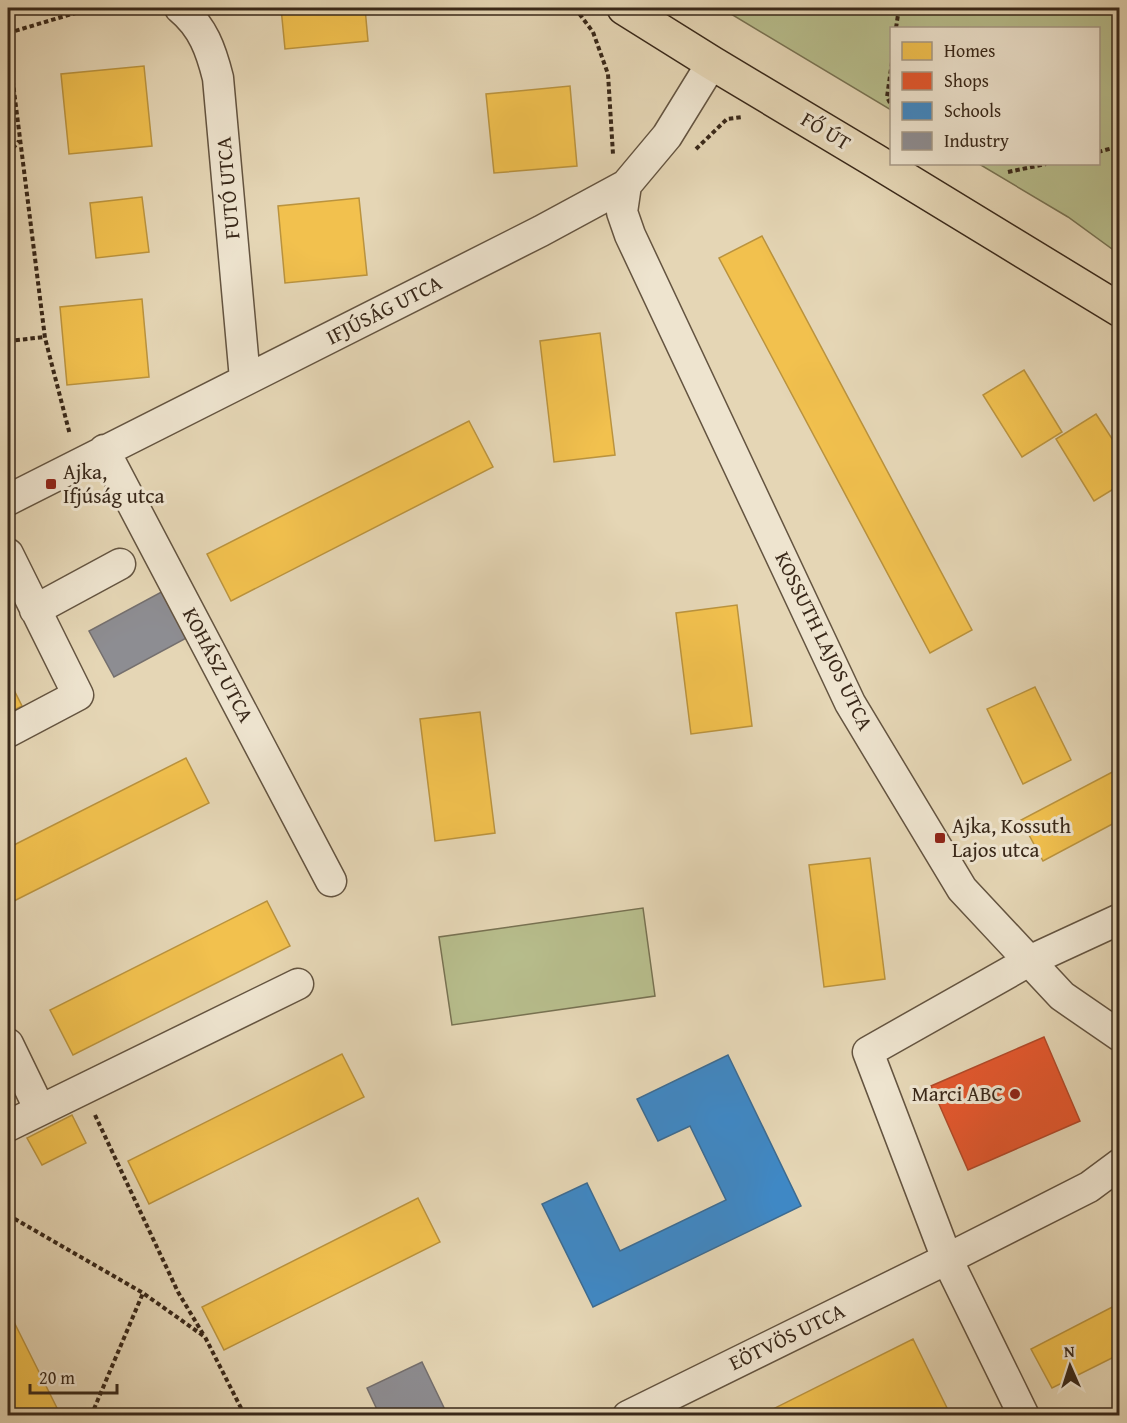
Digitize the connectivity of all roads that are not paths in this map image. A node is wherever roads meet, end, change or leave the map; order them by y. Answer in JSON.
{"nodes":[{"id":1,"x":180,"y":8,"type":"edge"},
{"id":2,"x":624,"y":8,"type":"edge"},
{"id":3,"x":712,"y":63,"type":"junction"},
{"id":4,"x":620,"y":175,"type":"junction"},
{"id":5,"x":1119,"y":310,"type":"edge"},
{"id":6,"x":245,"y":380,"type":"junction"},
{"id":7,"x":104,"y":450,"type":"junction"},
{"id":8,"x":8,"y":500,"type":"edge"},
{"id":9,"x":8,"y":554,"type":"edge"},
{"id":10,"x":120,"y":564,"type":"dead end"},
{"id":11,"x":35,"y":610,"type":"junction"},
{"id":12,"x":8,"y":732,"type":"edge"},
{"id":13,"x":331,"y":880,"type":"dead end"},
{"id":14,"x":1119,"y":919,"type":"edge"},
{"id":15,"x":1029,"y":961,"type":"junction"},
{"id":16,"x":298,"y":984,"type":"dead end"},
{"id":17,"x":1119,"y":1036,"type":"edge"},
{"id":18,"x":8,"y":1044,"type":"edge"},
{"id":19,"x":40,"y":1110,"type":"junction"},
{"id":20,"x":8,"y":1126,"type":"edge"},
{"id":21,"x":1119,"y":1164,"type":"edge"},
{"id":22,"x":947,"y":1259,"type":"junction"},
{"id":23,"x":628,"y":1416,"type":"edge"},
{"id":24,"x":1024,"y":1416,"type":"edge"}],
"edges":[{"from":1,"to":6,"type":"street","name":"FUTÓ UTCA"},
{"from":2,"to":3,"type":"main road","name":"FŐ ÚT"},
{"from":3,"to":4,"type":"street","name":"IFJÚSÁG UTCA"},
{"from":3,"to":5,"type":"main road","name":"FŐ ÚT"},
{"from":4,"to":6,"type":"street","name":"IFJÚSÁG UTCA"},
{"from":4,"to":15,"type":"street","name":"KOSSUTH LAJOS UTCA"},
{"from":6,"to":7,"type":"street","name":"IFJÚSÁG UTCA"},
{"from":7,"to":8,"type":"street","name":"IFJÚSÁG UTCA"},
{"from":7,"to":13,"type":"street","name":"KOHÁSZ UTCA"},
{"from":9,"to":11,"type":"street"},
{"from":10,"to":11,"type":"street"},
{"from":11,"to":12,"type":"street"},
{"from":14,"to":15,"type":"street"},
{"from":15,"to":17,"type":"street","name":"KOSSUTH LAJOS UTCA"},
{"from":15,"to":22,"type":"street"},
{"from":16,"to":19,"type":"street"},
{"from":18,"to":19,"type":"street"},
{"from":19,"to":20,"type":"street"},
{"from":21,"to":22,"type":"street","name":"EÖTVÖS UTCA"},
{"from":22,"to":23,"type":"street","name":"EÖTVÖS UTCA"},
{"from":22,"to":24,"type":"street"}]}
